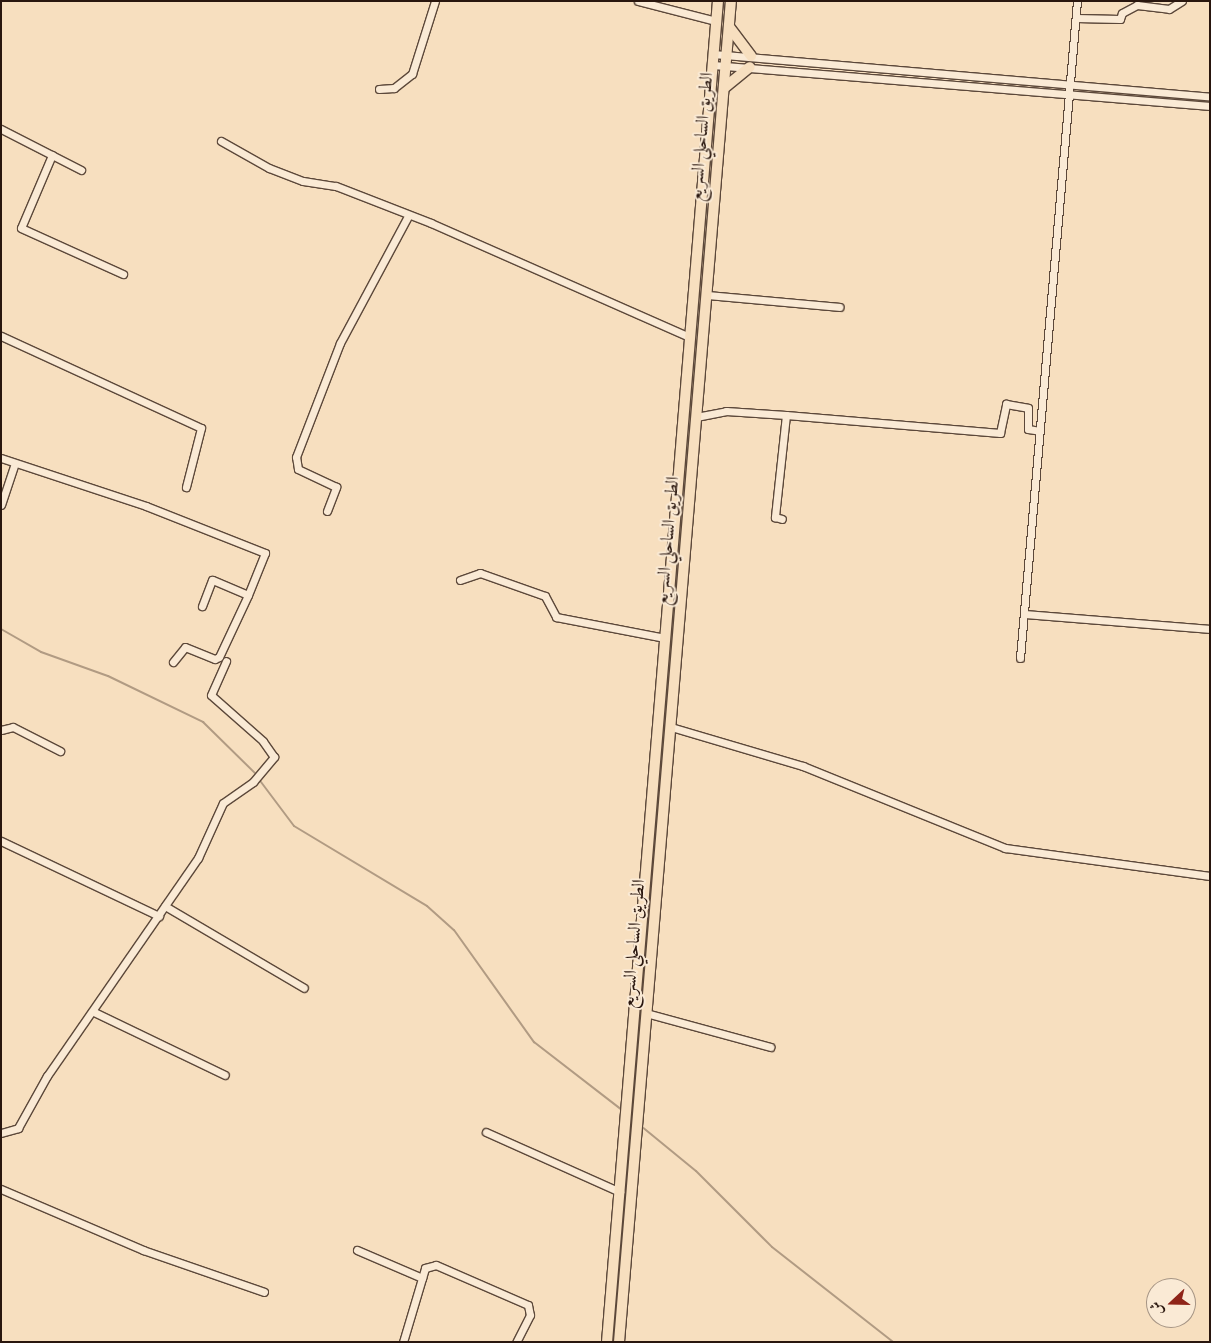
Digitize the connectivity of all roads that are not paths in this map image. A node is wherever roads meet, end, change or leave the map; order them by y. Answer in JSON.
{"nodes":[{"id":1,"x":435,"y":1,"type":"edge"},
{"id":2,"x":638,"y":1,"type":"edge"},
{"id":3,"x":718,"y":1,"type":"edge"},
{"id":4,"x":731,"y":1,"type":"edge"},
{"id":5,"x":1077,"y":1,"type":"edge"},
{"id":6,"x":1182,"y":1,"type":"edge"},
{"id":7,"x":1076,"y":18,"type":"junction"},
{"id":8,"x":716,"y":21,"type":"junction"},
{"id":9,"x":729,"y":26,"type":"junction"},
{"id":10,"x":751,"y":56,"type":"junction"},
{"id":11,"x":713,"y":60,"type":"junction"},
{"id":12,"x":726,"y":60,"type":"junction"},
{"id":13,"x":829,"y":64,"type":"junction"},
{"id":14,"x":750,"y":67,"type":"junction"},
{"id":15,"x":827,"y":73,"type":"junction"},
{"id":16,"x":995,"y":78,"type":"junction"},
{"id":17,"x":1067,"y":84,"type":"junction"},
{"id":18,"x":995,"y":88,"type":"junction"},
{"id":19,"x":379,"y":89,"type":"dead end"},
{"id":20,"x":724,"y":89,"type":"junction"},
{"id":21,"x":1161,"y":93,"type":"junction"},
{"id":22,"x":1067,"y":95,"type":"junction"},
{"id":23,"x":1210,"y":97,"type":"edge"},
{"id":24,"x":1159,"y":102,"type":"junction"},
{"id":25,"x":1210,"y":106,"type":"edge"},
{"id":26,"x":1,"y":129,"type":"edge"},
{"id":27,"x":221,"y":141,"type":"dead end"},
{"id":28,"x":52,"y":155,"type":"junction"},
{"id":29,"x":81,"y":170,"type":"dead end"},
{"id":30,"x":408,"y":216,"type":"junction"},
{"id":31,"x":123,"y":274,"type":"dead end"},
{"id":32,"x":708,"y":295,"type":"junction"},
{"id":33,"x":839,"y":307,"type":"dead end"},
{"id":34,"x":1,"y":336,"type":"edge"},
{"id":35,"x":689,"y":337,"type":"junction"},
{"id":36,"x":786,"y":415,"type":"junction"},
{"id":37,"x":696,"y":417,"type":"junction"},
{"id":38,"x":1040,"y":431,"type":"junction"},
{"id":39,"x":1,"y":458,"type":"edge"},
{"id":40,"x":15,"y":464,"type":"junction"},
{"id":41,"x":186,"y":487,"type":"dead end"},
{"id":42,"x":1,"y":505,"type":"edge"},
{"id":43,"x":327,"y":511,"type":"dead end"},
{"id":44,"x":782,"y":519,"type":"dead end"},
{"id":45,"x":460,"y":580,"type":"dead end"},
{"id":46,"x":248,"y":595,"type":"junction"},
{"id":47,"x":202,"y":606,"type":"dead end"},
{"id":48,"x":1024,"y":614,"type":"junction"},
{"id":49,"x":1210,"y":629,"type":"edge"},
{"id":50,"x":665,"y":638,"type":"junction"},
{"id":51,"x":1020,"y":658,"type":"dead end"},
{"id":52,"x":226,"y":661,"type":"dead end"},
{"id":53,"x":173,"y":662,"type":"dead end"},
{"id":54,"x":671,"y":727,"type":"junction"},
{"id":55,"x":1,"y":730,"type":"edge"},
{"id":56,"x":60,"y":751,"type":"dead end"},
{"id":57,"x":1,"y":841,"type":"edge"},
{"id":58,"x":1210,"y":876,"type":"edge"},
{"id":59,"x":165,"y":906,"type":"junction"},
{"id":60,"x":159,"y":916,"type":"junction"},
{"id":61,"x":304,"y":988,"type":"dead end"},
{"id":62,"x":94,"y":1012,"type":"junction"},
{"id":63,"x":646,"y":1013,"type":"junction"},
{"id":64,"x":770,"y":1047,"type":"dead end"},
{"id":65,"x":225,"y":1075,"type":"dead end"},
{"id":66,"x":635,"y":1082,"type":"junction"},
{"id":67,"x":486,"y":1132,"type":"dead end"},
{"id":68,"x":1,"y":1133,"type":"edge"},
{"id":69,"x":1,"y":1190,"type":"edge"},
{"id":70,"x":620,"y":1192,"type":"junction"},
{"id":71,"x":357,"y":1250,"type":"dead end"},
{"id":72,"x":422,"y":1278,"type":"junction"},
{"id":73,"x":264,"y":1292,"type":"dead end"},
{"id":74,"x":403,"y":1342,"type":"edge"},
{"id":75,"x":516,"y":1342,"type":"edge"},
{"id":76,"x":607,"y":1342,"type":"edge"},
{"id":77,"x":619,"y":1342,"type":"edge"}],
"edges":[{"from":1,"to":19,"type":"street"},
{"from":2,"to":8,"type":"street"},
{"from":3,"to":8,"type":"highway","name":"الطريق الساحلي السريع"},
{"from":4,"to":9,"type":"highway","name":"الطريق الساحلي السريع"},
{"from":5,"to":7,"type":"street"},
{"from":6,"to":7,"type":"street"},
{"from":7,"to":17,"type":"street"},
{"from":8,"to":11,"type":"highway","name":"الطريق الساحلي السريع"},
{"from":9,"to":10,"type":"highway"},
{"from":9,"to":12,"type":"highway","name":"الطريق الساحلي السريع"},
{"from":10,"to":12,"type":"street"},
{"from":10,"to":13,"type":"street"},
{"from":11,"to":12,"type":"street"},
{"from":11,"to":12,"type":"street"},
{"from":11,"to":35,"type":"highway","name":"الطريق الساحلي السريع"},
{"from":12,"to":14,"type":"street"},
{"from":12,"to":20,"type":"highway","name":"الطريق الساحلي السريع"},
{"from":13,"to":15,"type":"street"},
{"from":13,"to":16,"type":"street"},
{"from":14,"to":15,"type":"street"},
{"from":14,"to":20,"type":"highway"},
{"from":15,"to":18,"type":"street"},
{"from":16,"to":17,"type":"street"},
{"from":16,"to":18,"type":"street"},
{"from":17,"to":21,"type":"street"},
{"from":17,"to":22,"type":"street"},
{"from":18,"to":22,"type":"street"},
{"from":20,"to":32,"type":"highway","name":"الطريق الساحلي السريع"},
{"from":21,"to":23,"type":"street"},
{"from":21,"to":24,"type":"street"},
{"from":22,"to":24,"type":"street"},
{"from":22,"to":38,"type":"street"},
{"from":24,"to":25,"type":"street"},
{"from":26,"to":28,"type":"street"},
{"from":27,"to":30,"type":"street"},
{"from":28,"to":29,"type":"street"},
{"from":28,"to":31,"type":"street"},
{"from":30,"to":35,"type":"street"},
{"from":30,"to":43,"type":"street"},
{"from":32,"to":33,"type":"street"},
{"from":32,"to":37,"type":"highway","name":"الطريق الساحلي السريع"},
{"from":34,"to":41,"type":"street"},
{"from":35,"to":50,"type":"highway","name":"الطريق الساحلي السريع"},
{"from":36,"to":37,"type":"street"},
{"from":36,"to":38,"type":"street"},
{"from":36,"to":44,"type":"street"},
{"from":37,"to":54,"type":"highway","name":"الطريق الساحلي السريع"},
{"from":38,"to":48,"type":"street"},
{"from":39,"to":40,"type":"street"},
{"from":40,"to":42,"type":"street"},
{"from":40,"to":46,"type":"street"},
{"from":45,"to":50,"type":"street"},
{"from":46,"to":47,"type":"street"},
{"from":46,"to":53,"type":"street"},
{"from":48,"to":49,"type":"street"},
{"from":48,"to":51,"type":"street"},
{"from":50,"to":66,"type":"highway","name":"الطريق الساحلي السريع"},
{"from":52,"to":59,"type":"street"},
{"from":54,"to":58,"type":"street"},
{"from":54,"to":63,"type":"highway","name":"الطريق الساحلي السريع"},
{"from":55,"to":56,"type":"street"},
{"from":57,"to":60,"type":"street"},
{"from":59,"to":60,"type":"street"},
{"from":59,"to":61,"type":"street"},
{"from":60,"to":62,"type":"street"},
{"from":62,"to":65,"type":"street"},
{"from":62,"to":68,"type":"street"},
{"from":63,"to":64,"type":"street"},
{"from":63,"to":66,"type":"highway","name":"الطريق الساحلي السريع"},
{"from":66,"to":70,"type":"highway"},
{"from":66,"to":77,"type":"highway"},
{"from":67,"to":70,"type":"street"},
{"from":69,"to":73,"type":"street"},
{"from":70,"to":76,"type":"highway"},
{"from":71,"to":72,"type":"street"},
{"from":72,"to":74,"type":"street"},
{"from":72,"to":75,"type":"street"}]}
